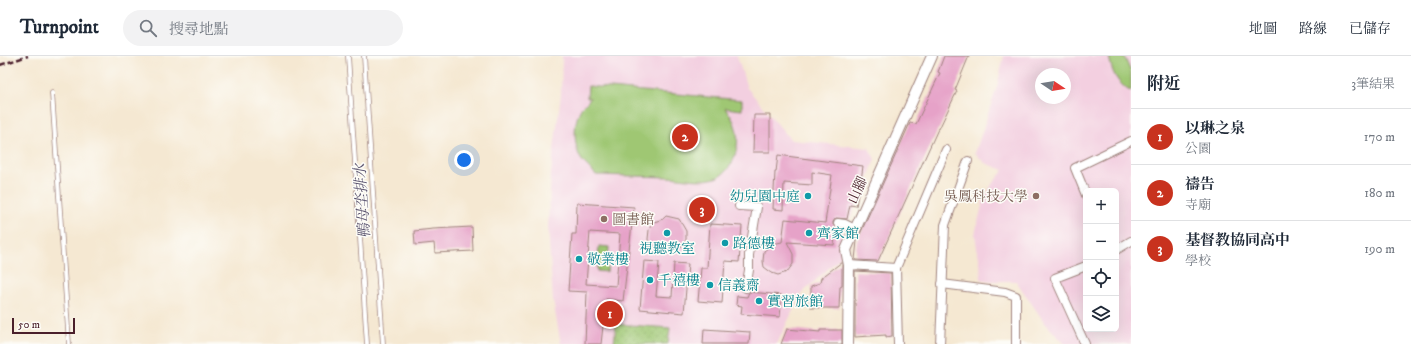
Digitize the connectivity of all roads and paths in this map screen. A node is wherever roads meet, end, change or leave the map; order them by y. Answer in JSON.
{"nodes":[{"id":1,"x":348,"y":56,"type":"edge"},
{"id":2,"x":364,"y":56,"type":"edge"},
{"id":3,"x":932,"y":56,"type":"edge"},
{"id":4,"x":52,"y":93,"type":"dead end"},
{"id":5,"x":1131,"y":141,"type":"edge"},
{"id":6,"x":946,"y":150,"type":"dead end"},
{"id":7,"x":968,"y":161,"type":"dead end"},
{"id":8,"x":1083,"y":188,"type":"edge"},
{"id":9,"x":739,"y":206,"type":"dead end"},
{"id":10,"x":838,"y":223,"type":"dead end"},
{"id":11,"x":855,"y":229,"type":"junction"},
{"id":12,"x":1131,"y":241,"type":"edge"},
{"id":13,"x":1119,"y":248,"type":"edge"},
{"id":14,"x":848,"y":265,"type":"junction"},
{"id":15,"x":1083,"y":267,"type":"edge"},
{"id":16,"x":896,"y":268,"type":"junction"},
{"id":17,"x":942,"y":284,"type":"junction"},
{"id":18,"x":746,"y":288,"type":"dead end"},
{"id":19,"x":69,"y":344,"type":"edge"},
{"id":20,"x":367,"y":344,"type":"edge"},
{"id":21,"x":383,"y":344,"type":"edge"},
{"id":22,"x":848,"y":344,"type":"edge"},
{"id":23,"x":898,"y":344,"type":"edge"},
{"id":24,"x":940,"y":344,"type":"edge"},
{"id":25,"x":1016,"y":344,"type":"edge"},
{"id":26,"x":1085,"y":344,"type":"edge"}],
"edges":[{"from":1,"to":20,"type":"lane"},
{"from":2,"to":21,"type":"lane"},
{"from":3,"to":11,"type":"street","name":"山腳"},
{"from":4,"to":19,"type":"lane"},
{"from":5,"to":8,"type":"street"},
{"from":6,"to":16,"type":"street"},
{"from":7,"to":17,"type":"street"},
{"from":9,"to":18,"type":"street"},
{"from":10,"to":11,"type":"street"},
{"from":11,"to":14,"type":"street","name":"山腳"},
{"from":12,"to":13,"type":"street"},
{"from":14,"to":16,"type":"street"},
{"from":14,"to":22,"type":"street","name":"山腳"},
{"from":15,"to":26,"type":"street"},
{"from":16,"to":23,"type":"street"},
{"from":17,"to":24,"type":"street"},
{"from":17,"to":25,"type":"street"}]}
